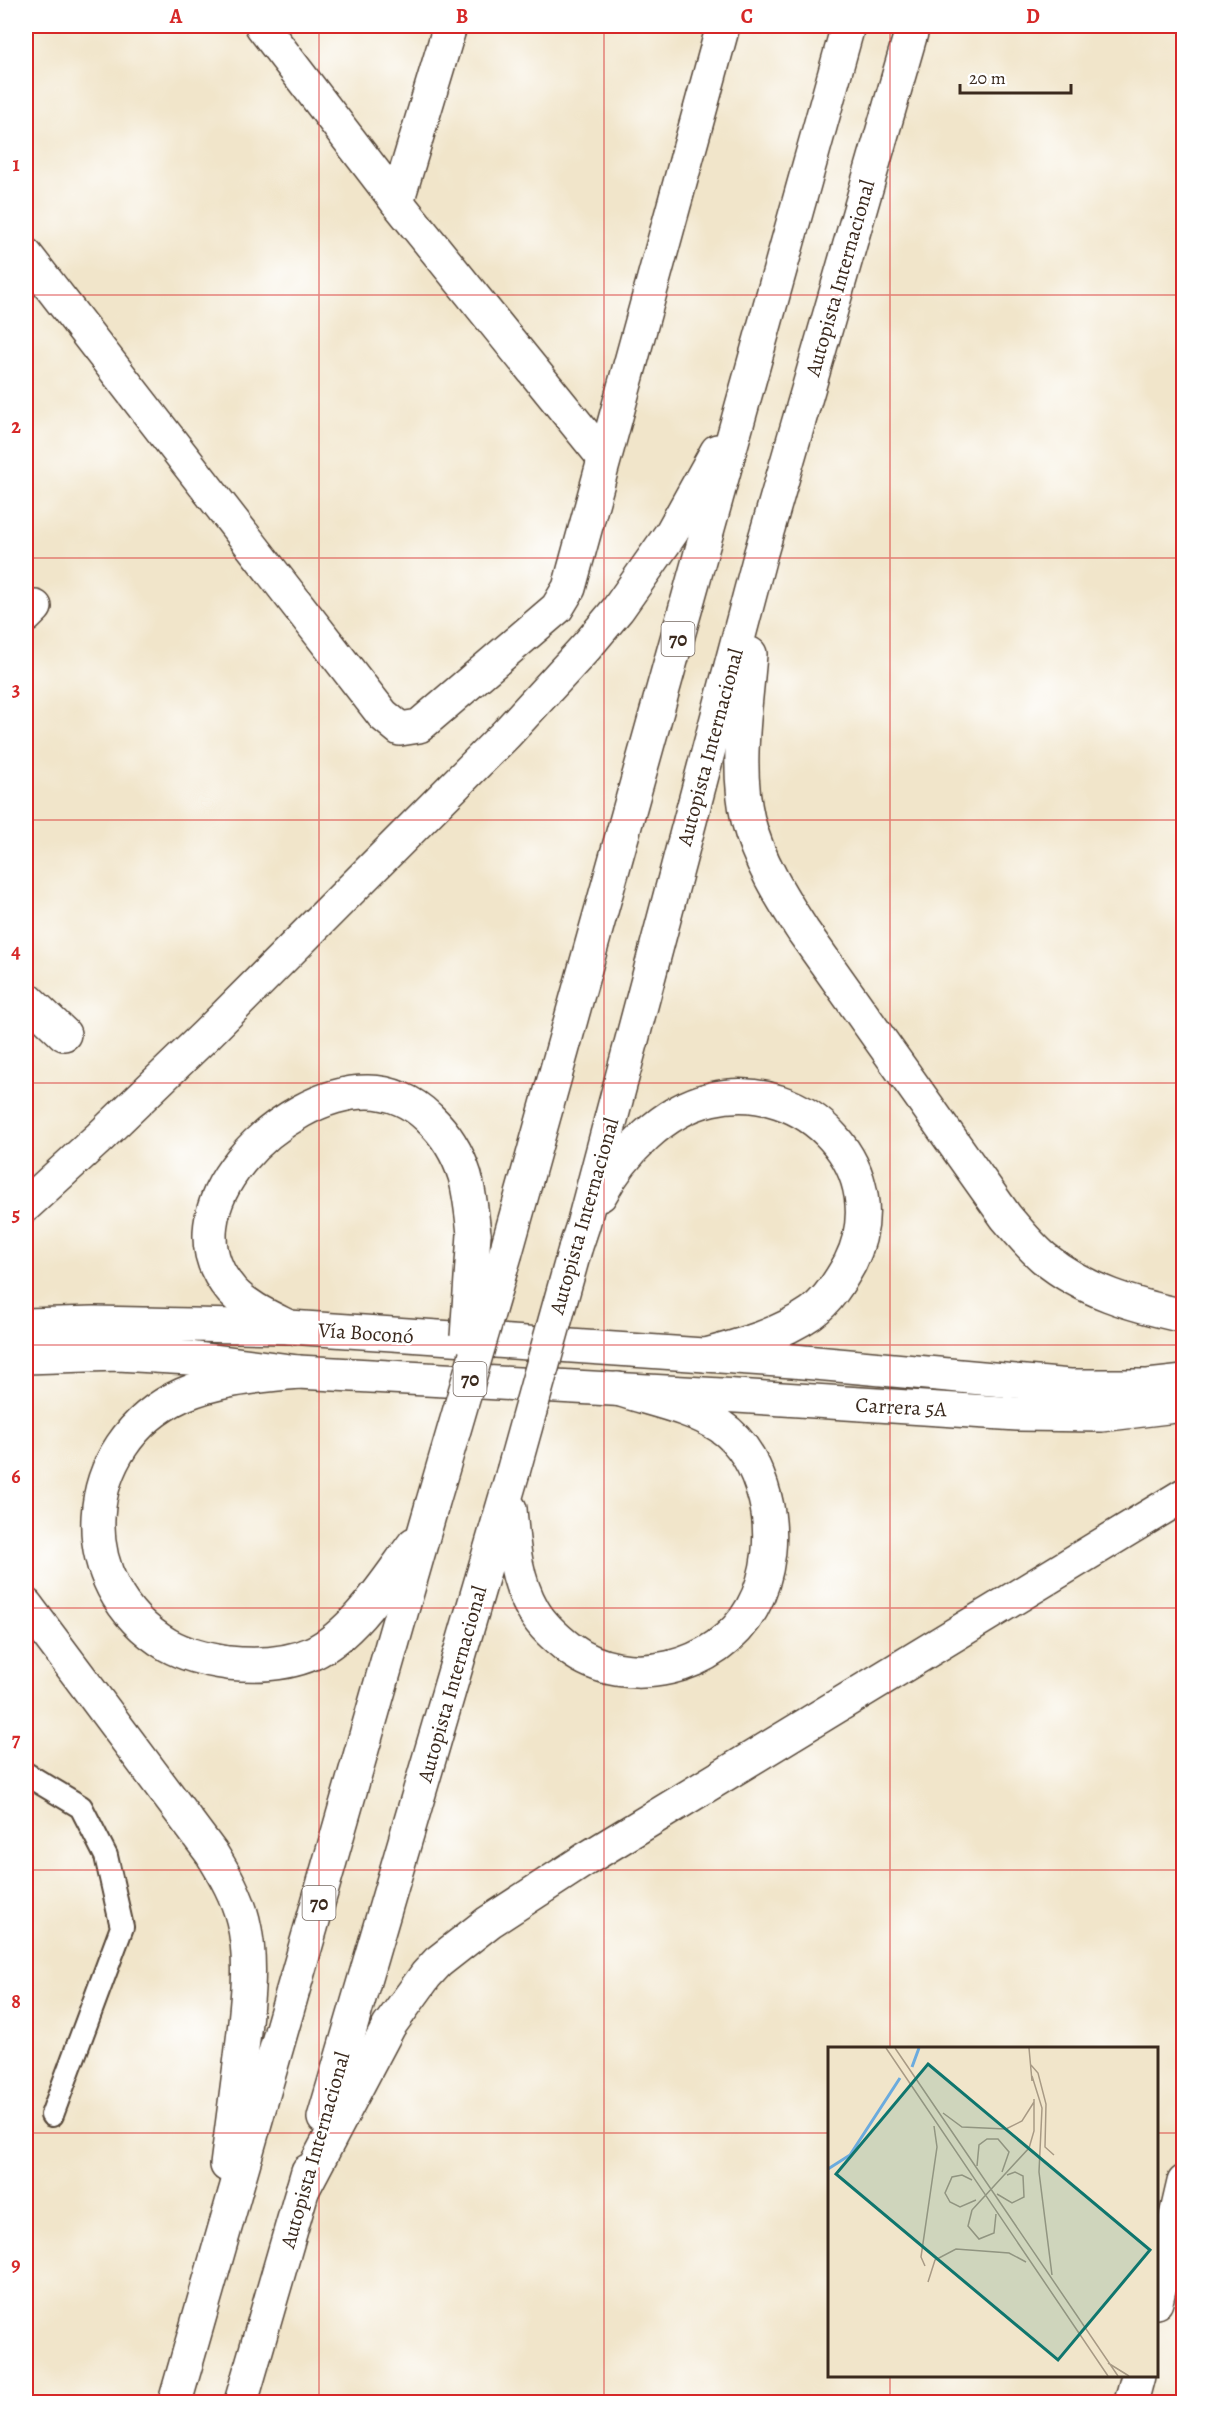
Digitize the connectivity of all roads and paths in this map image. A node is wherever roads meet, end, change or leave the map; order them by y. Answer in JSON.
{"nodes":[{"id":1,"x":262,"y":26,"type":"edge"},
{"id":2,"x":450,"y":26,"type":"edge"},
{"id":3,"x":723,"y":26,"type":"edge"},
{"id":4,"x":848,"y":26,"type":"edge"},
{"id":5,"x":913,"y":26,"type":"edge"},
{"id":6,"x":397,"y":202,"type":"junction"},
{"id":7,"x":26,"y":255,"type":"edge"},
{"id":8,"x":747,"y":394,"type":"junction"},
{"id":9,"x":604,"y":458,"type":"junction"},
{"id":10,"x":760,"y":556,"type":"junction"},
{"id":11,"x":26,"y":1000,"type":"edge"},
{"id":12,"x":64,"y":1034,"type":"dead end"},
{"id":13,"x":26,"y":1205,"type":"edge"},
{"id":14,"x":579,"y":1237,"type":"junction"},
{"id":15,"x":1184,"y":1316,"type":"edge"},
{"id":16,"x":26,"y":1324,"type":"edge"},
{"id":17,"x":289,"y":1327,"type":"junction"},
{"id":18,"x":706,"y":1355,"type":"junction"},
{"id":19,"x":26,"y":1357,"type":"edge"},
{"id":20,"x":298,"y":1372,"type":"junction"},
{"id":21,"x":1184,"y":1382,"type":"edge"},
{"id":22,"x":618,"y":1389,"type":"junction"},
{"id":23,"x":462,"y":1405,"type":"junction"},
{"id":24,"x":1184,"y":1405,"type":"edge"},
{"id":25,"x":511,"y":1482,"type":"junction"},
{"id":26,"x":1184,"y":1495,"type":"edge"},
{"id":27,"x":428,"y":1518,"type":"junction"},
{"id":28,"x":26,"y":1605,"type":"edge"},
{"id":29,"x":26,"y":1774,"type":"edge"},
{"id":30,"x":52,"y":2115,"type":"dead end"},
{"id":31,"x":1184,"y":2182,"type":"edge"},
{"id":32,"x":302,"y":2191,"type":"junction"},
{"id":33,"x":213,"y":2275,"type":"junction"},
{"id":34,"x":1158,"y":2293,"type":"edge"},
{"id":35,"x":1138,"y":2377,"type":"edge"},
{"id":36,"x":175,"y":2403,"type":"edge"},
{"id":37,"x":241,"y":2403,"type":"edge"},
{"id":38,"x":1131,"y":2403,"type":"edge"}],
"edges":[{"from":1,"to":6,"type":"main road"},
{"from":2,"to":6,"type":"main road"},
{"from":3,"to":9,"type":"main road"},
{"from":4,"to":8,"type":"main road","number":"70"},
{"from":5,"to":10,"type":"main road","name":"Autopista Internacional"},
{"from":6,"to":9,"type":"main road"},
{"from":7,"to":9,"type":"main road"},
{"from":8,"to":13,"type":"main road"},
{"from":8,"to":23,"type":"main road","number":"70","bridge":true},
{"from":10,"to":14,"type":"main road","name":"Autopista Internacional"},
{"from":10,"to":15,"type":"main road"},
{"from":11,"to":12,"type":"main road"},
{"from":14,"to":18,"type":"main road"},
{"from":14,"to":25,"type":"main road","name":"Autopista Internacional","bridge":true},
{"from":16,"to":17,"type":"main road","name":"Vía Boconó"},
{"from":17,"to":18,"type":"main road","name":"Vía Boconó"},
{"from":17,"to":23,"type":"main road","bridge":true},
{"from":18,"to":21,"type":"main road","name":"Carrera 5A"},
{"from":19,"to":20,"type":"main road","name":"Vía Boconó"},
{"from":20,"to":22,"type":"main road","name":"Vía Boconó"},
{"from":20,"to":27,"type":"main road"},
{"from":22,"to":24,"type":"main road","name":"Carrera 5A"},
{"from":22,"to":25,"type":"main road"},
{"from":23,"to":27,"type":"main road","number":"70","bridge":true},
{"from":25,"to":32,"type":"main road","name":"Autopista Internacional"},
{"from":26,"to":32,"type":"main road"},
{"from":27,"to":33,"type":"main road","number":"70"},
{"from":28,"to":33,"type":"main road"},
{"from":29,"to":30,"type":"lane"},
{"from":31,"to":34,"type":"main road"},
{"from":32,"to":37,"type":"main road","name":"Autopista Internacional"},
{"from":33,"to":36,"type":"main road","number":"70"},
{"from":35,"to":38,"type":"main road"}]}
